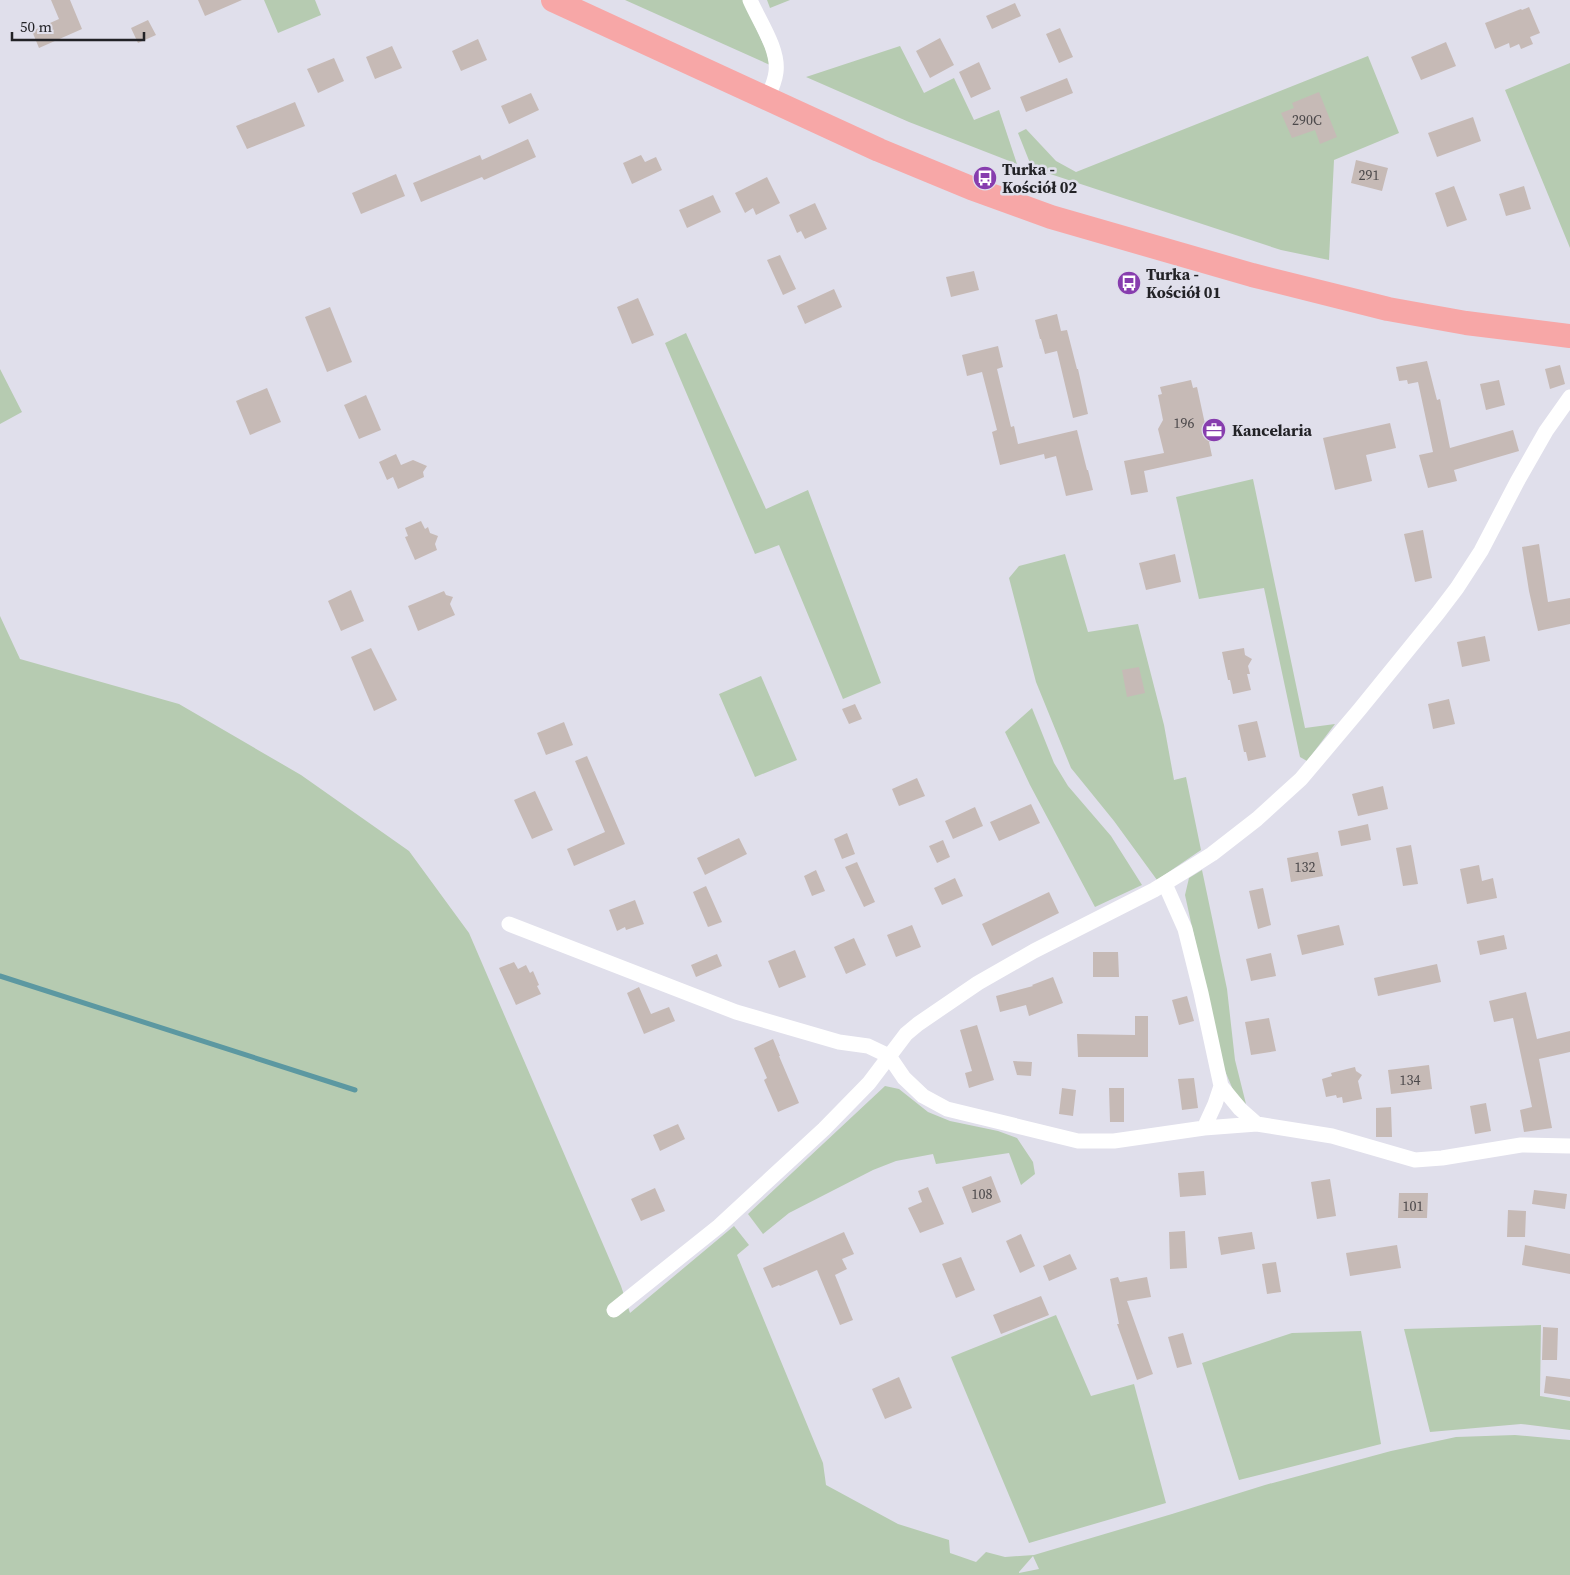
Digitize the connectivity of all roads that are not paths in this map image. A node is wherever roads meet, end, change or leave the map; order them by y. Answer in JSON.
{"nodes":[{"id":1,"x":553,"y":0,"type":"edge"},
{"id":2,"x":750,"y":0,"type":"edge"},
{"id":3,"x":767,"y":98,"type":"junction"},
{"id":4,"x":1570,"y":336,"type":"edge"},
{"id":5,"x":1570,"y":397,"type":"edge"},
{"id":6,"x":1165,"y":884,"type":"junction"},
{"id":7,"x":509,"y":924,"type":"dead end"},
{"id":8,"x":889,"y":1056,"type":"junction"},
{"id":9,"x":1221,"y":1086,"type":"junction"},
{"id":10,"x":1257,"y":1124,"type":"junction"},
{"id":11,"x":1204,"y":1128,"type":"junction"},
{"id":12,"x":1570,"y":1146,"type":"edge"},
{"id":13,"x":614,"y":1310,"type":"dead end"}],
"edges":[{"from":1,"to":3,"type":"main road"},
{"from":2,"to":3,"type":"street"},
{"from":3,"to":4,"type":"main road"},
{"from":5,"to":6,"type":"street"},
{"from":6,"to":8,"type":"street"},
{"from":6,"to":9,"type":"street"},
{"from":7,"to":8,"type":"street"},
{"from":8,"to":11,"type":"street"},
{"from":8,"to":13,"type":"street"},
{"from":9,"to":10,"type":"street"},
{"from":9,"to":11,"type":"street"},
{"from":10,"to":11,"type":"street"},
{"from":10,"to":12,"type":"street"}]}
